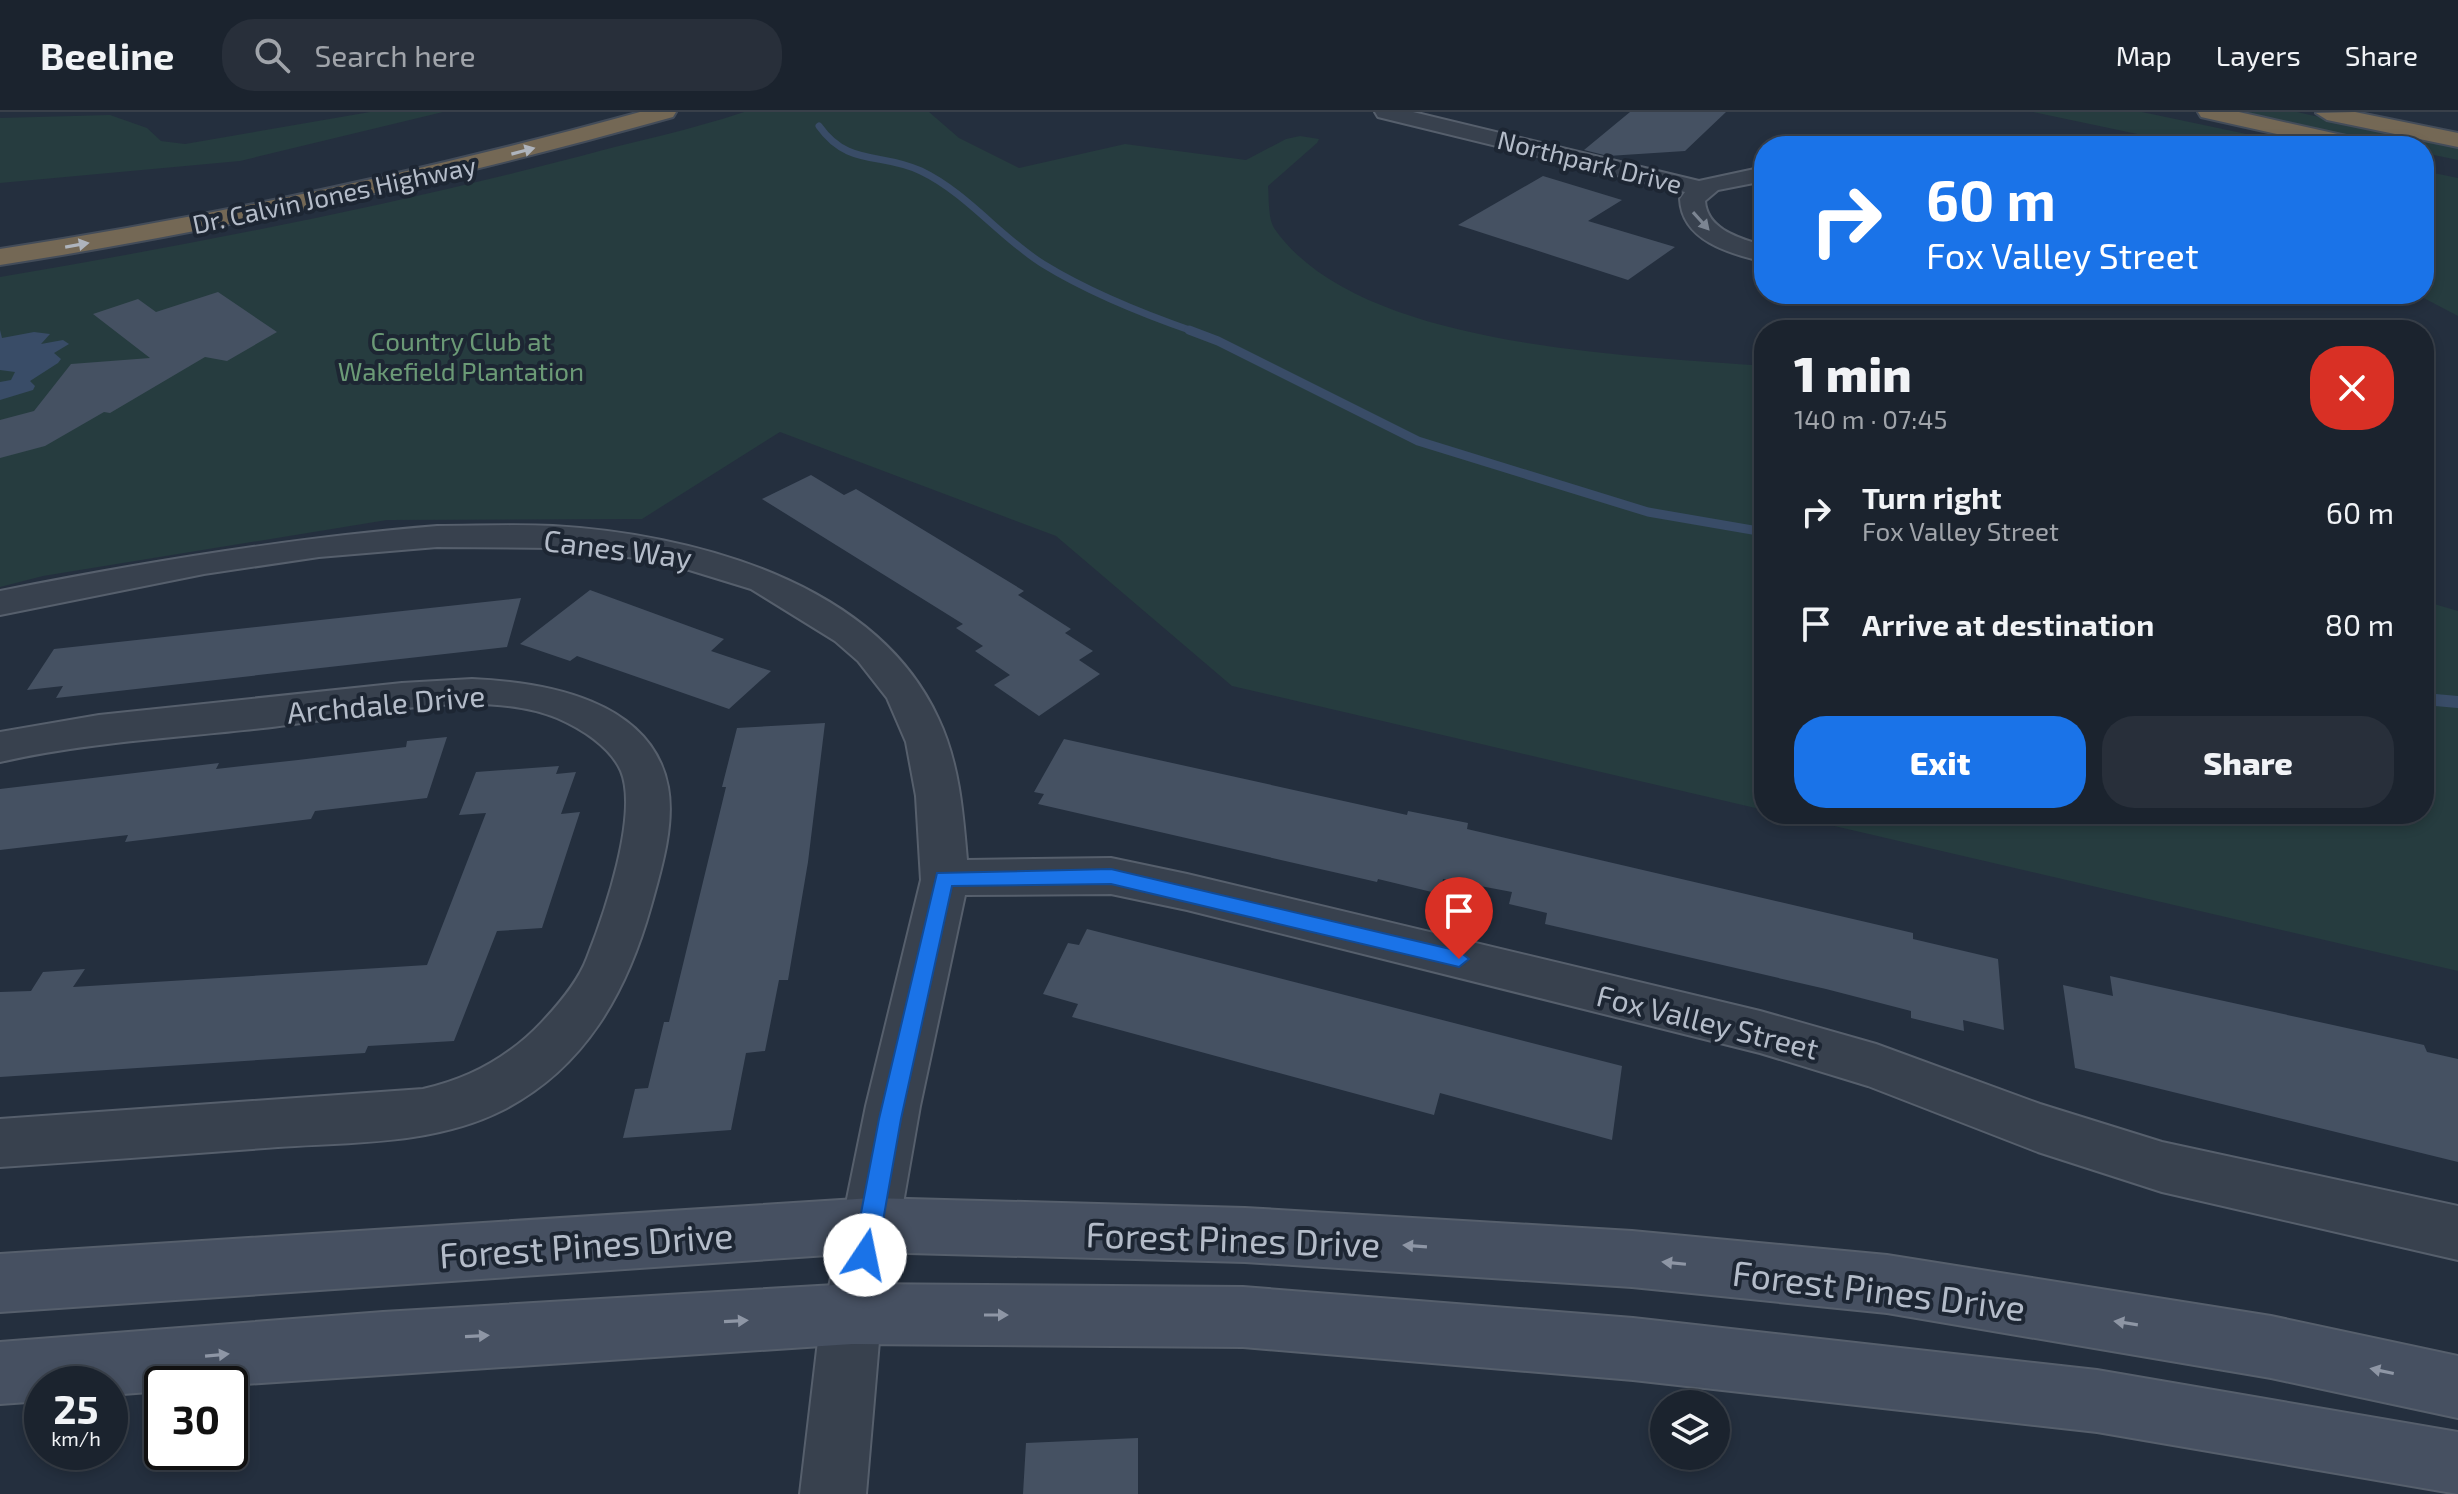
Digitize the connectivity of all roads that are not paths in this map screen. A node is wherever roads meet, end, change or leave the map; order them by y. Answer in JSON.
{"nodes":[{"id":1,"x":593,"y":112,"type":"edge"},
{"id":2,"x":665,"y":112,"type":"edge"},
{"id":3,"x":1386,"y":112,"type":"edge"},
{"id":4,"x":2179,"y":112,"type":"edge"},
{"id":5,"x":2209,"y":112,"type":"edge"},
{"id":6,"x":2322,"y":112,"type":"edge"},
{"id":7,"x":2298,"y":133,"type":"junction"},
{"id":8,"x":2313,"y":136,"type":"edge"},
{"id":9,"x":2458,"y":140,"type":"edge"},
{"id":10,"x":1754,"y":175,"type":"edge"},
{"id":11,"x":1701,"y":189,"type":"junction"},
{"id":12,"x":0,"y":236,"type":"edge"},
{"id":13,"x":1754,"y":250,"type":"edge"},
{"id":14,"x":0,"y":257,"type":"edge"},
{"id":15,"x":0,"y":604,"type":"edge"},
{"id":16,"x":0,"y":747,"type":"edge"},
{"id":17,"x":944,"y":878,"type":"junction"},
{"id":18,"x":0,"y":1143,"type":"edge"},
{"id":19,"x":872,"y":1225,"type":"junction"},
{"id":20,"x":2458,"y":1233,"type":"edge"},
{"id":21,"x":0,"y":1283,"type":"edge"},
{"id":22,"x":852,"y":1314,"type":"junction"},
{"id":23,"x":0,"y":1373,"type":"edge"},
{"id":24,"x":2458,"y":1387,"type":"edge"},
{"id":25,"x":2458,"y":1464,"type":"edge"},
{"id":26,"x":833,"y":1494,"type":"edge"}],
"edges":[{"from":1,"to":12,"type":"highway","name":"Dr. Calvin Jones Highway"},
{"from":14,"to":2,"type":"highway","name":"Dr. Calvin Jones Highway","one_way":true},
{"from":3,"to":11,"type":"street","name":"Northpark Drive"},
{"from":4,"to":7,"type":"highway"},
{"from":5,"to":7,"type":"highway"},
{"from":6,"to":9,"type":"highway"},
{"from":7,"to":8,"type":"highway"},
{"from":10,"to":11,"type":"street"},
{"from":11,"to":13,"type":"street","one_way":true},
{"from":15,"to":17,"type":"street","name":"Canes Way"},
{"from":16,"to":18,"type":"street","name":"Archdale Drive"},
{"from":17,"to":19,"type":"street","name":"Canes Way"},
{"from":17,"to":20,"type":"street","name":"Fox Valley Street"},
{"from":19,"to":21,"type":"street","name":"Forest Pines Drive"},
{"from":19,"to":22,"type":"street","name":"Canes Way"},
{"from":24,"to":19,"type":"street","name":"Forest Pines Drive","one_way":true},
{"from":23,"to":22,"type":"street","one_way":true},
{"from":22,"to":25,"type":"street","one_way":true},
{"from":22,"to":26,"type":"street","name":"Canes Way"}]}
